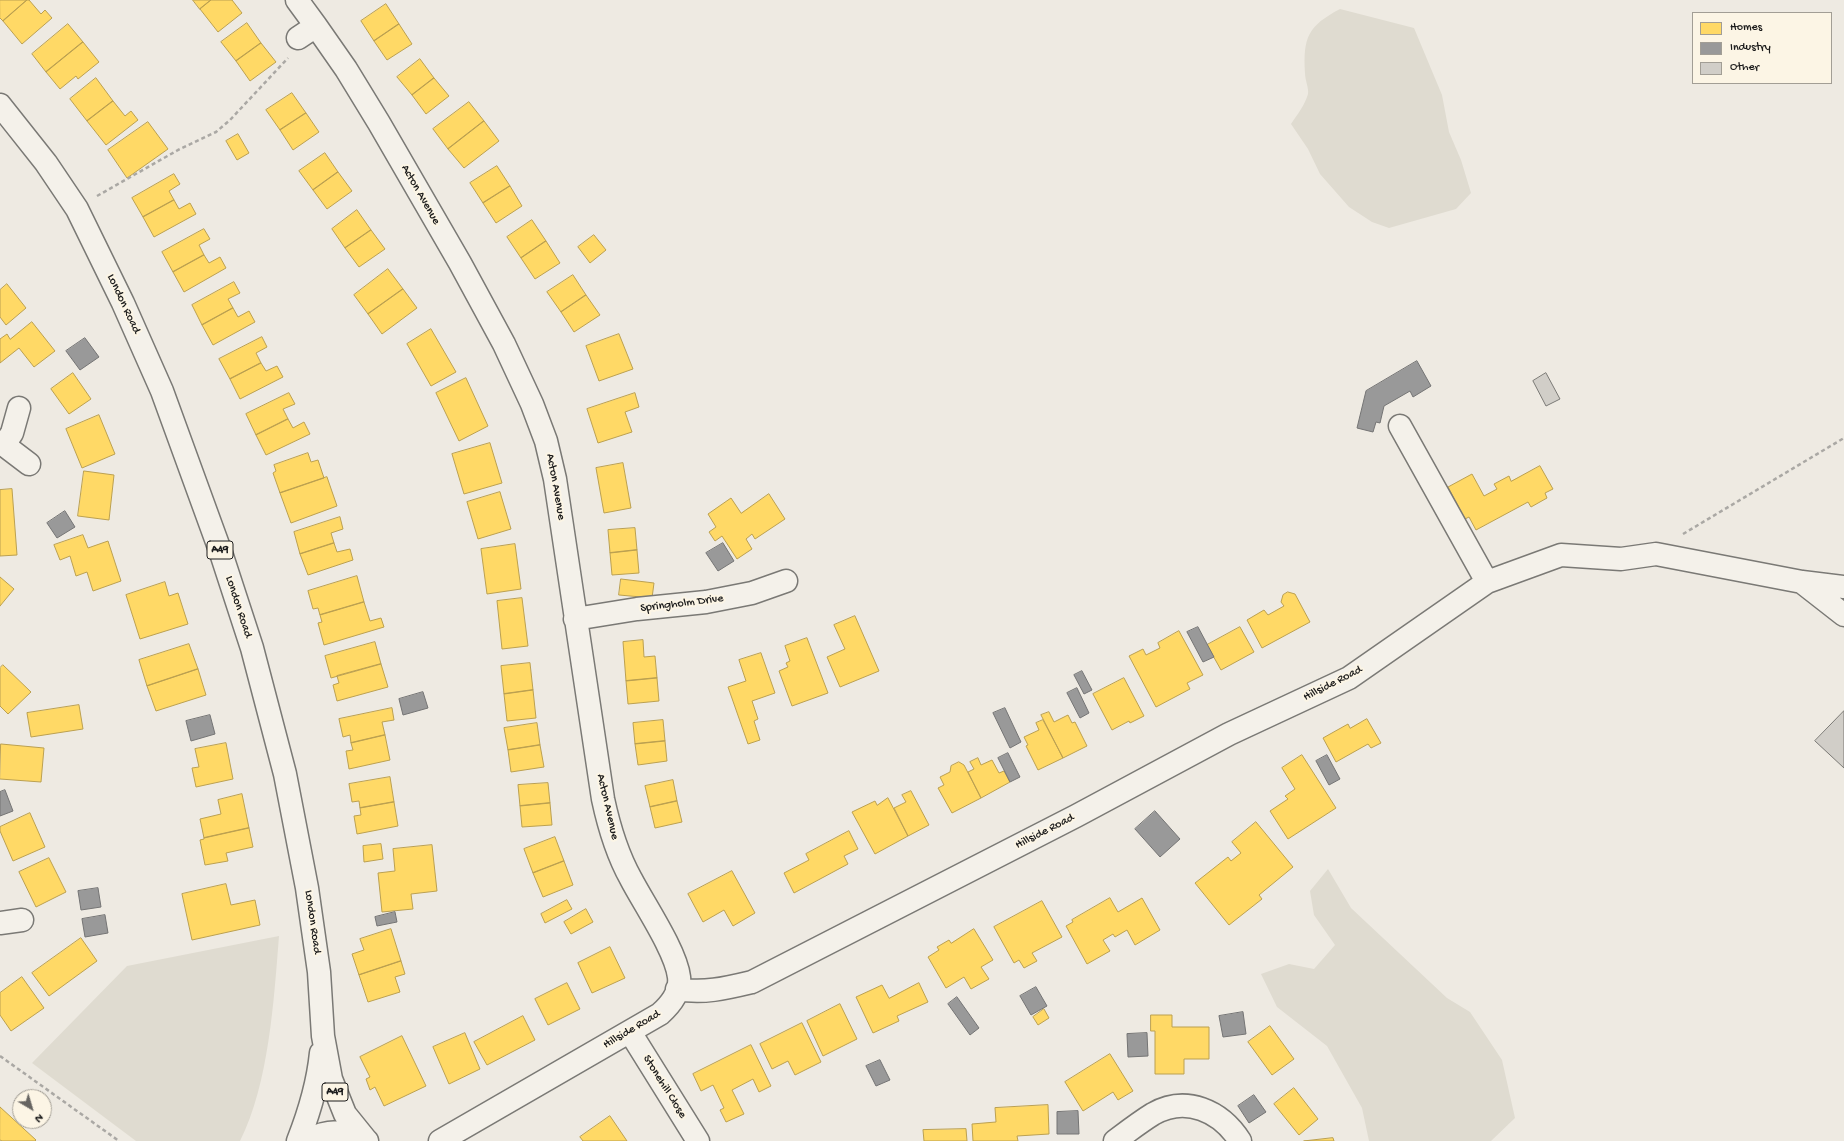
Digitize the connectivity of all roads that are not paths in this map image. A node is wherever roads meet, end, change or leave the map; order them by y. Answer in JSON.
{"nodes":[{"id":1,"x":297,"y":0,"type":"edge"},
{"id":2,"x":316,"y":26,"type":"junction"},
{"id":3,"x":298,"y":38,"type":"road end"},
{"id":4,"x":0,"y":106,"type":"edge"},
{"id":5,"x":19,"y":408,"type":"dead end"},
{"id":6,"x":1400,"y":426,"type":"dead end"},
{"id":7,"x":2,"y":447,"type":"edge"},
{"id":8,"x":29,"y":464,"type":"dead end"},
{"id":9,"x":786,"y":581,"type":"dead end"},
{"id":10,"x":1487,"y":582,"type":"junction"},
{"id":11,"x":1802,"y":582,"type":"junction"},
{"id":12,"x":1844,"y":588,"type":"edge"},
{"id":13,"x":1844,"y":615,"type":"edge"},
{"id":14,"x":575,"y":619,"type":"junction"},
{"id":15,"x":677,"y":989,"type":"junction"},
{"id":16,"x":630,"y":1032,"type":"junction"},
{"id":17,"x":323,"y":1036,"type":"junction"},
{"id":18,"x":439,"y":1140,"type":"edge"},
{"id":19,"x":298,"y":1141,"type":"edge"},
{"id":20,"x":308,"y":1141,"type":"edge"},
{"id":21,"x":366,"y":1141,"type":"edge"},
{"id":22,"x":698,"y":1141,"type":"edge"},
{"id":23,"x":1115,"y":1141,"type":"edge"},
{"id":24,"x":1240,"y":1141,"type":"edge"}],
"edges":[{"from":1,"to":2,"type":"main road","name":"Acton Avenue"},
{"from":2,"to":3,"type":"main road"},
{"from":2,"to":14,"type":"main road","name":"Acton Avenue"},
{"from":4,"to":17,"type":"main road","name":"London Road","number":"A49"},
{"from":5,"to":7,"type":"main road"},
{"from":6,"to":10,"type":"main road"},
{"from":7,"to":8,"type":"main road"},
{"from":9,"to":14,"type":"main road","name":"Springholm Drive"},
{"from":10,"to":11,"type":"main road","name":"Hillside Road"},
{"from":10,"to":15,"type":"main road","name":"Hillside Road"},
{"from":11,"to":12,"type":"main road","name":"Hillside Road"},
{"from":11,"to":13,"type":"main road"},
{"from":14,"to":15,"type":"main road","name":"Acton Avenue"},
{"from":15,"to":16,"type":"main road","name":"Hillside Road"},
{"from":16,"to":18,"type":"main road","name":"Hillside Road"},
{"from":16,"to":22,"type":"main road","name":"Stonehill Close"},
{"from":17,"to":19,"type":"main road","name":"London Road","number":"A49"},
{"from":17,"to":21,"type":"main road","name":"London Road","number":"A49"},
{"from":20,"to":21,"type":"main road","number":"A49"},
{"from":23,"to":24,"type":"main road"}]}
